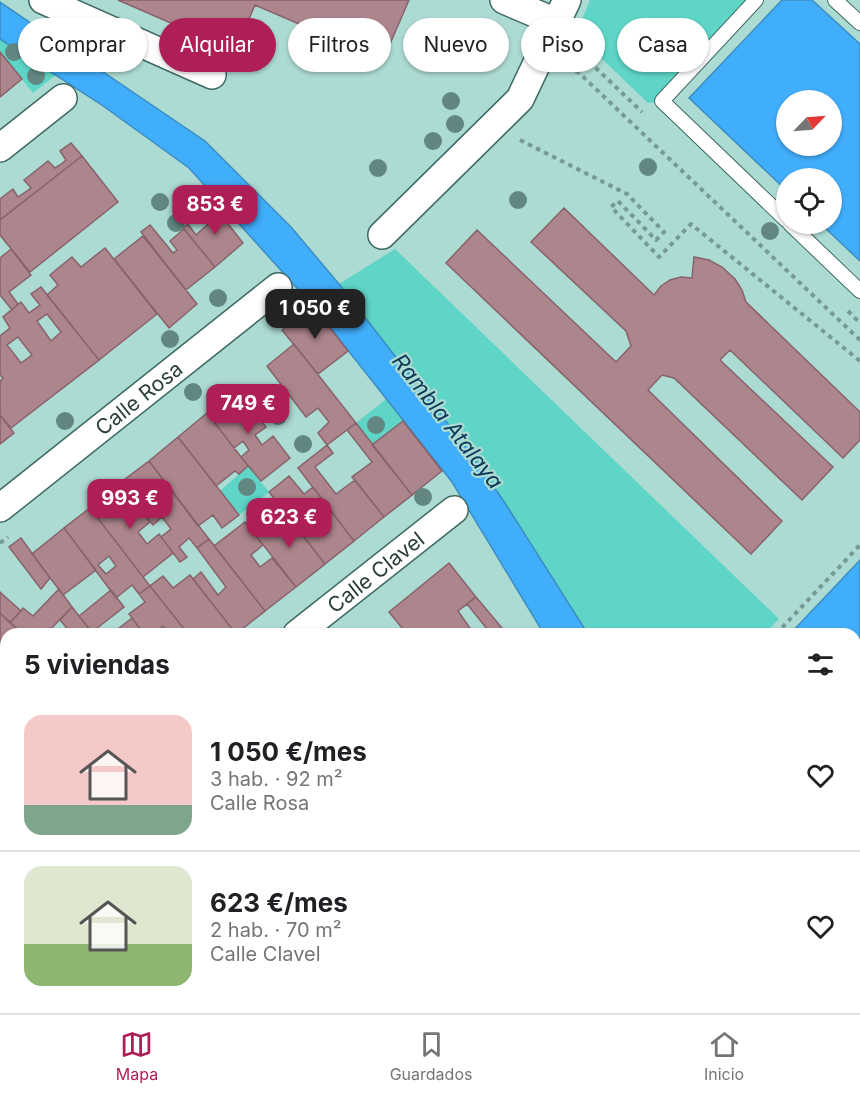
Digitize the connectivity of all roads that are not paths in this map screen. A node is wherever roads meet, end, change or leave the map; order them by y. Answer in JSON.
{"nodes":[{"id":1,"x":44,"y":0,"type":"edge"},
{"id":2,"x":504,"y":0,"type":"edge"},
{"id":3,"x":756,"y":0,"type":"edge"},
{"id":4,"x":835,"y":0,"type":"edge"},
{"id":5,"x":562,"y":11,"type":"edge"},
{"id":6,"x":860,"y":23,"type":"edge"},
{"id":7,"x":212,"y":75,"type":"dead end"},
{"id":8,"x":63,"y":98,"type":"dead end"},
{"id":9,"x":0,"y":148,"type":"edge"},
{"id":10,"x":776,"y":210,"type":"edge"},
{"id":11,"x":800,"y":234,"type":"edge"},
{"id":12,"x":382,"y":235,"type":"dead end"},
{"id":13,"x":278,"y":287,"type":"dead end"},
{"id":14,"x":860,"y":291,"type":"edge"},
{"id":15,"x":0,"y":508,"type":"edge"},
{"id":16,"x":454,"y":510,"type":"dead end"},
{"id":17,"x":305,"y":628,"type":"edge"}],
"edges":[{"from":1,"to":7,"type":"street"},
{"from":2,"to":5,"type":"street"},
{"from":3,"to":10,"type":"lane"},
{"from":4,"to":6,"type":"lane"},
{"from":5,"to":12,"type":"street"},
{"from":8,"to":9,"type":"street"},
{"from":11,"to":14,"type":"lane"},
{"from":13,"to":15,"type":"street","name":"Calle Rosa"},
{"from":16,"to":17,"type":"street","name":"Calle Clavel"}]}
